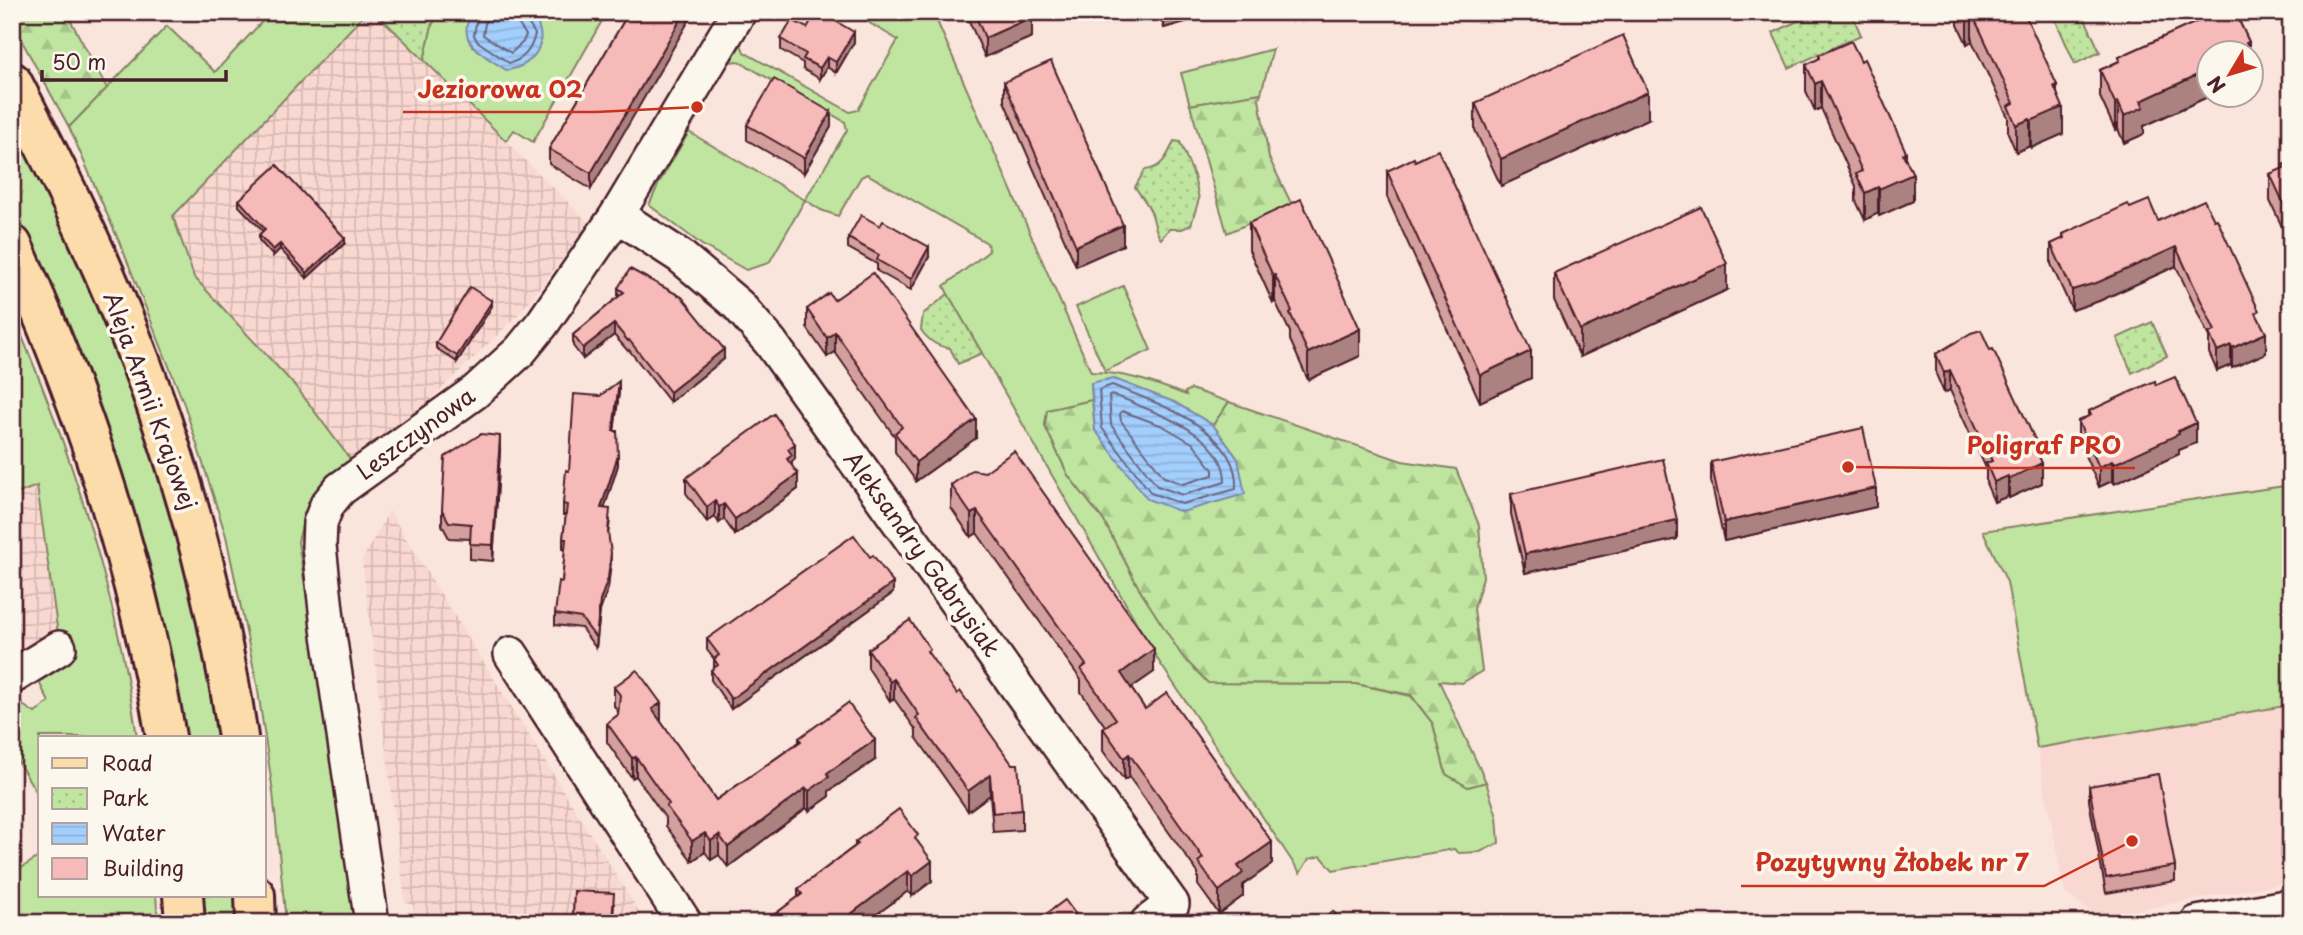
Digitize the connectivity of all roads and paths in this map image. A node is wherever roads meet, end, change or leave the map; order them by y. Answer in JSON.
{"nodes":[{"id":1,"x":738,"y":12,"type":"edge"},
{"id":2,"x":12,"y":82,"type":"edge"},
{"id":3,"x":617,"y":215,"type":"junction"},
{"id":4,"x":12,"y":245,"type":"edge"},
{"id":5,"x":59,"y":648,"type":"dead end"},
{"id":6,"x":511,"y":654,"type":"dead end"},
{"id":7,"x":12,"y":677,"type":"edge"},
{"id":8,"x":166,"y":736,"type":"edge"},
{"id":9,"x":239,"y":736,"type":"edge"},
{"id":10,"x":183,"y":897,"type":"edge"},
{"id":11,"x":255,"y":897,"type":"edge"},
{"id":12,"x":2291,"y":905,"type":"edge"},
{"id":13,"x":185,"y":923,"type":"edge"},
{"id":14,"x":256,"y":923,"type":"edge"},
{"id":15,"x":372,"y":923,"type":"edge"},
{"id":16,"x":685,"y":923,"type":"edge"},
{"id":17,"x":1147,"y":923,"type":"edge"},
{"id":18,"x":2197,"y":923,"type":"edge"}],
"edges":[{"from":1,"to":3,"type":"street","name":"Leszczynowa"},
{"from":2,"to":9,"type":"main road","name":"Aleja Armii Krajowej"},
{"from":3,"to":15,"type":"street","name":"Leszczynowa"},
{"from":3,"to":17,"type":"street","name":"Aleksandry Gabrysiak"},
{"from":4,"to":8,"type":"main road"},
{"from":5,"to":7,"type":"street"},
{"from":6,"to":16,"type":"street"},
{"from":10,"to":13,"type":"main road"},
{"from":11,"to":14,"type":"main road"},
{"from":12,"to":18,"type":"street"}]}
